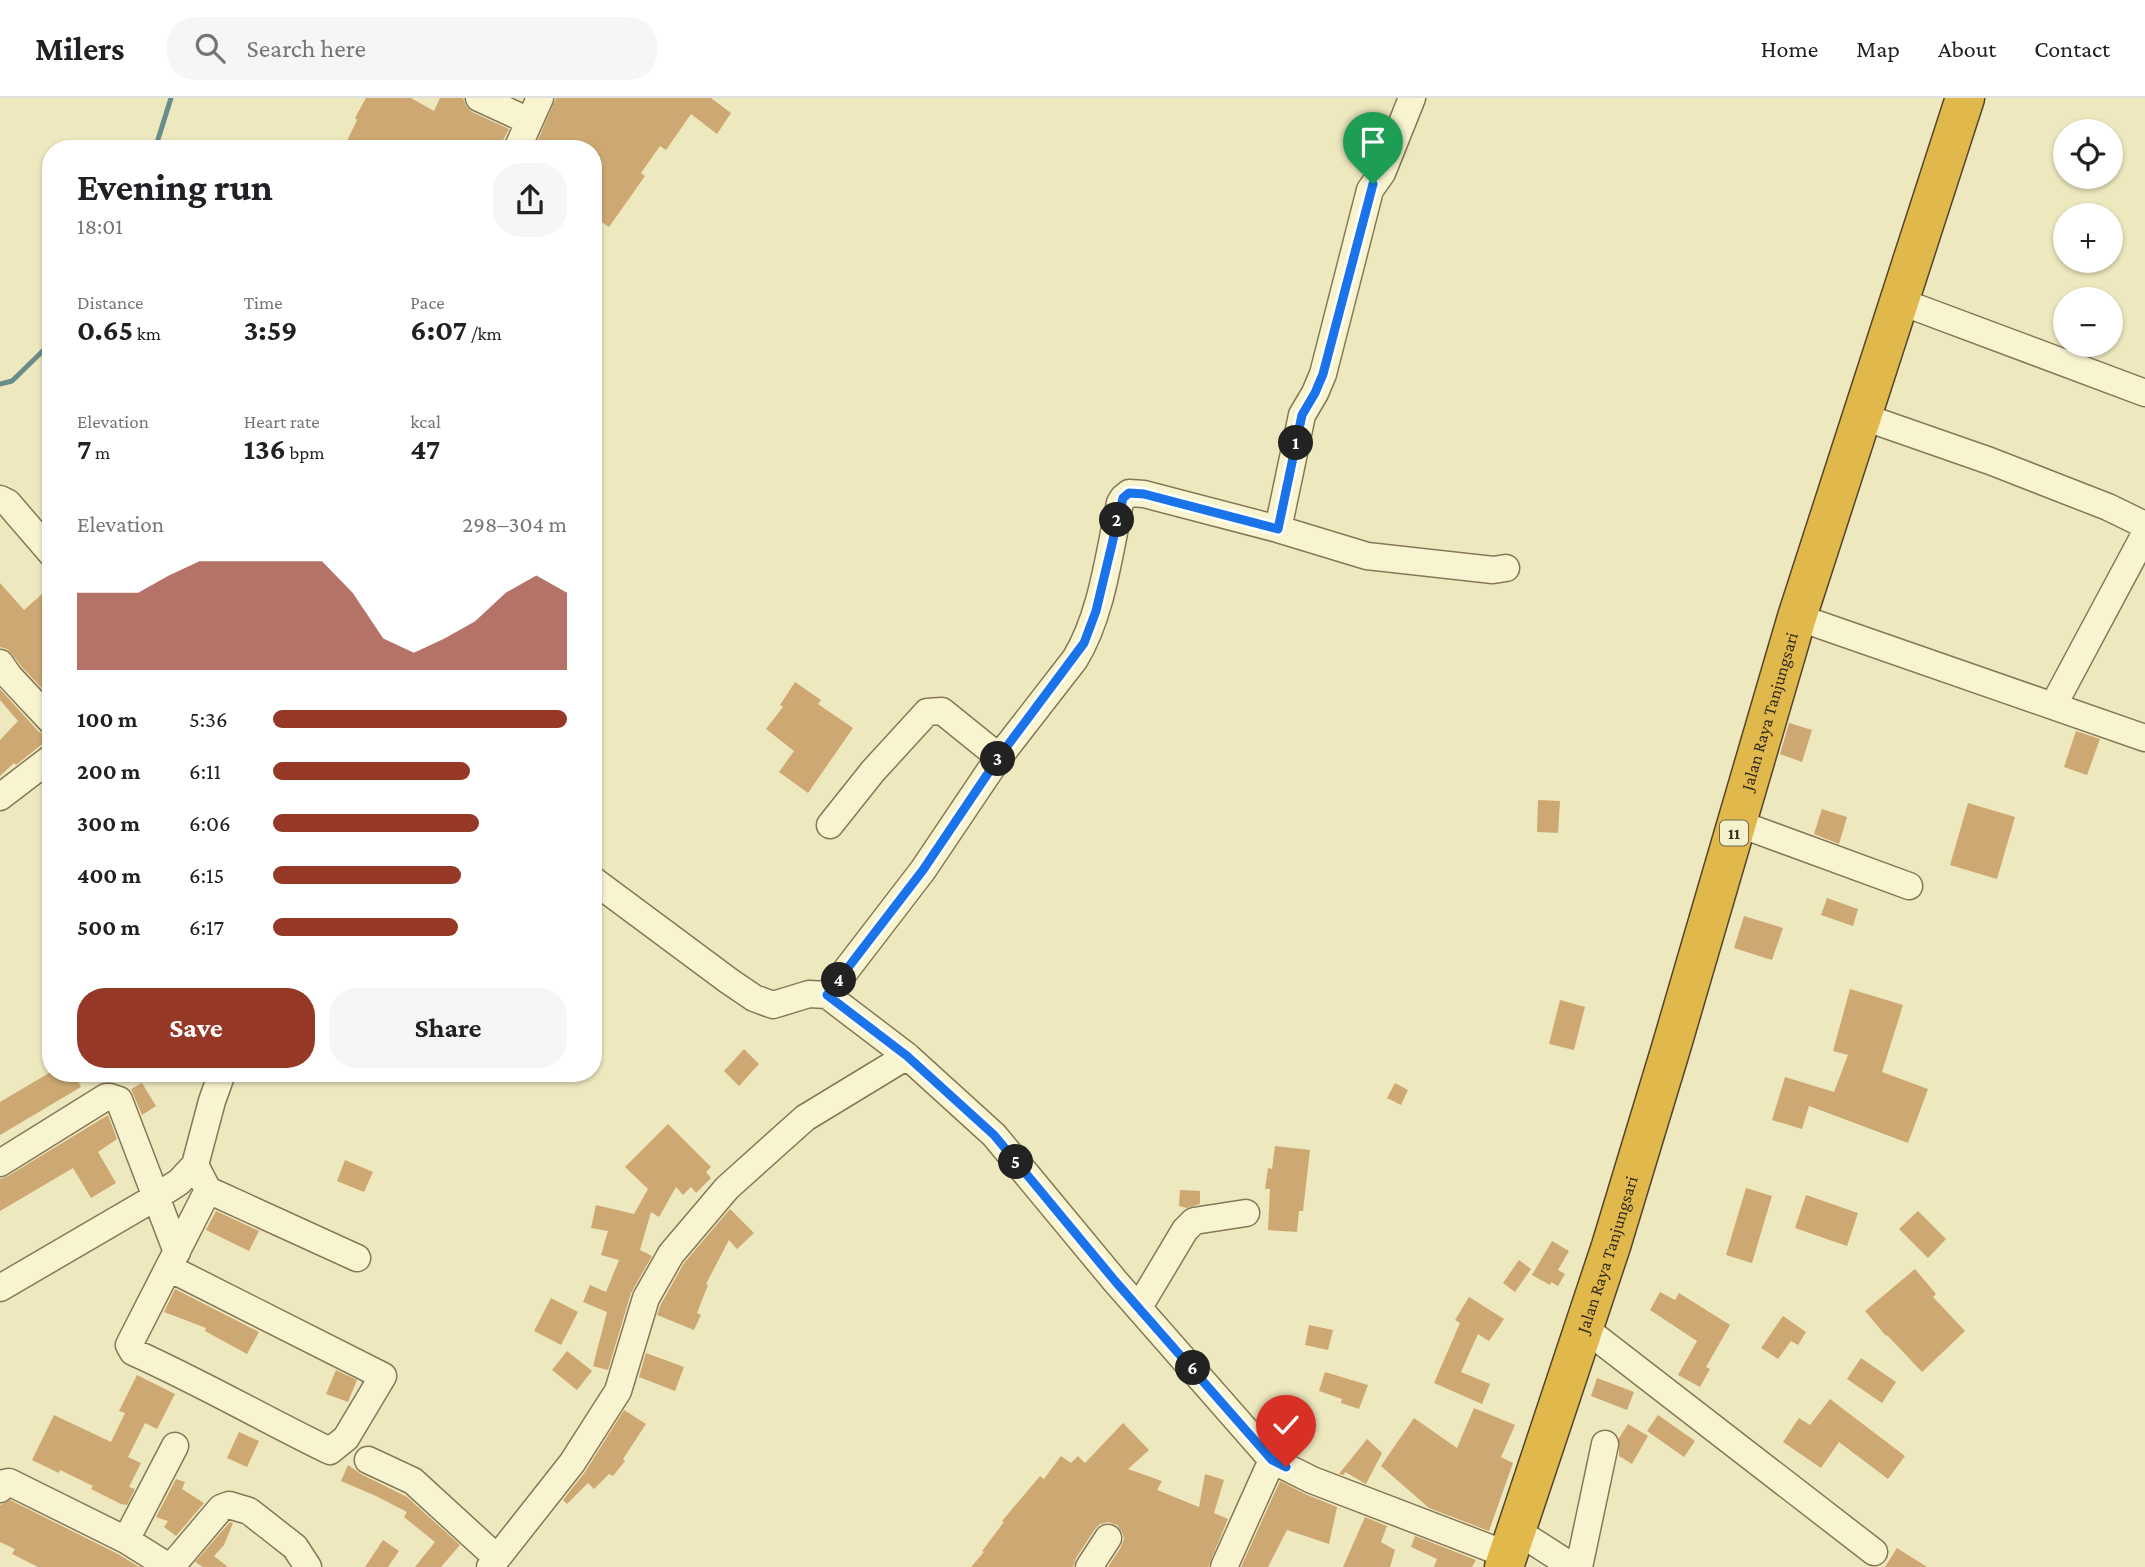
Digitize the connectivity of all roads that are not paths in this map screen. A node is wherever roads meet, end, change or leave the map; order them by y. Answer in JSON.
{"nodes":[{"id":1,"x":478,"y":98,"type":"edge"},
{"id":2,"x":1412,"y":98,"type":"edge"},
{"id":3,"x":1965,"y":98,"type":"edge"},
{"id":4,"x":534,"y":110,"type":"edge"},
{"id":5,"x":521,"y":140,"type":"edge"},
{"id":6,"x":1899,"y":301,"type":"junction"},
{"id":7,"x":2145,"y":393,"type":"edge"},
{"id":8,"x":1861,"y":416,"type":"junction"},
{"id":9,"x":0,"y":499,"type":"edge"},
{"id":10,"x":2145,"y":524,"type":"edge"},
{"id":11,"x":1278,"y":529,"type":"junction"},
{"id":12,"x":2145,"y":534,"type":"edge"},
{"id":13,"x":42,"y":542,"type":"edge"},
{"id":14,"x":1506,"y":568,"type":"dead end"},
{"id":15,"x":1797,"y":617,"type":"junction"},
{"id":16,"x":0,"y":663,"type":"edge"},
{"id":17,"x":2053,"y":706,"type":"junction"},
{"id":18,"x":42,"y":711,"type":"edge"},
{"id":19,"x":2145,"y":738,"type":"edge"},
{"id":20,"x":999,"y":757,"type":"junction"},
{"id":21,"x":42,"y":765,"type":"edge"},
{"id":22,"x":0,"y":797,"type":"edge"},
{"id":23,"x":1737,"y":822,"type":"junction"},
{"id":24,"x":830,"y":825,"type":"dead end"},
{"id":25,"x":1909,"y":886,"type":"dead end"},
{"id":26,"x":602,"y":887,"type":"edge"},
{"id":27,"x":827,"y":995,"type":"junction"},
{"id":28,"x":907,"y":1056,"type":"junction"},
{"id":29,"x":219,"y":1082,"type":"edge"},
{"id":30,"x":0,"y":1163,"type":"edge"},
{"id":31,"x":195,"y":1165,"type":"junction"},
{"id":32,"x":208,"y":1190,"type":"junction"},
{"id":33,"x":156,"y":1197,"type":"junction"},
{"id":34,"x":1246,"y":1213,"type":"dead end"},
{"id":35,"x":357,"y":1258,"type":"dead end"},
{"id":36,"x":173,"y":1260,"type":"junction"},
{"id":37,"x":0,"y":1288,"type":"edge"},
{"id":38,"x":1139,"y":1307,"type":"junction"},
{"id":39,"x":1583,"y":1326,"type":"junction"},
{"id":40,"x":1605,"y":1444,"type":"dead end"},
{"id":41,"x":175,"y":1446,"type":"dead end"},
{"id":42,"x":368,"y":1460,"type":"dead end"},
{"id":43,"x":1272,"y":1460,"type":"junction"},
{"id":44,"x":0,"y":1489,"type":"edge"},
{"id":45,"x":1108,"y":1538,"type":"dead end"},
{"id":46,"x":126,"y":1541,"type":"junction"},
{"id":47,"x":1509,"y":1551,"type":"edge"},
{"id":48,"x":1874,"y":1552,"type":"dead end"},
{"id":49,"x":294,"y":1560,"type":"edge"},
{"id":50,"x":493,"y":1563,"type":"edge"},
{"id":51,"x":170,"y":1567,"type":"edge"},
{"id":52,"x":1089,"y":1567,"type":"edge"},
{"id":53,"x":1224,"y":1567,"type":"edge"},
{"id":54,"x":1573,"y":1567,"type":"edge"},
{"id":55,"x":1579,"y":1567,"type":"edge"}],
"edges":[{"from":1,"to":4,"type":"street"},
{"from":2,"to":11,"type":"street"},
{"from":3,"to":6,"type":"highway","name":"Jalan Raya Tanjungsari","number":"11"},
{"from":4,"to":5,"type":"street"},
{"from":6,"to":7,"type":"street"},
{"from":6,"to":8,"type":"highway","name":"Jalan Raya Tanjungsari","number":"11"},
{"from":8,"to":10,"type":"street"},
{"from":8,"to":15,"type":"highway","name":"Jalan Raya Tanjungsari","number":"11"},
{"from":9,"to":13,"type":"street"},
{"from":11,"to":14,"type":"street"},
{"from":11,"to":20,"type":"street"},
{"from":12,"to":17,"type":"street"},
{"from":15,"to":17,"type":"street"},
{"from":15,"to":23,"type":"highway","name":"Jalan Raya Tanjungsari","number":"11"},
{"from":16,"to":18,"type":"street"},
{"from":17,"to":19,"type":"street"},
{"from":20,"to":24,"type":"street"},
{"from":20,"to":27,"type":"street"},
{"from":21,"to":22,"type":"street"},
{"from":23,"to":25,"type":"street"},
{"from":23,"to":39,"type":"highway","name":"Jalan Raya Tanjungsari","number":"11"},
{"from":26,"to":27,"type":"street"},
{"from":27,"to":28,"type":"street"},
{"from":28,"to":38,"type":"street"},
{"from":28,"to":50,"type":"street"},
{"from":29,"to":31,"type":"street"},
{"from":30,"to":33,"type":"street"},
{"from":31,"to":32,"type":"street"},
{"from":31,"to":33,"type":"street"},
{"from":32,"to":35,"type":"street"},
{"from":32,"to":36,"type":"street"},
{"from":33,"to":36,"type":"street"},
{"from":33,"to":37,"type":"street"},
{"from":34,"to":38,"type":"street"},
{"from":36,"to":36,"type":"street"},
{"from":38,"to":43,"type":"street"},
{"from":39,"to":47,"type":"highway","name":"Jalan Raya Tanjungsari","number":"11"},
{"from":39,"to":48,"type":"street"},
{"from":40,"to":55,"type":"street"},
{"from":41,"to":46,"type":"street"},
{"from":42,"to":50,"type":"street"},
{"from":43,"to":47,"type":"street"},
{"from":43,"to":53,"type":"street"},
{"from":44,"to":46,"type":"street"},
{"from":45,"to":52,"type":"street"},
{"from":46,"to":51,"type":"street"},
{"from":47,"to":54,"type":"street"},
{"from":49,"to":51,"type":"street"}]}
